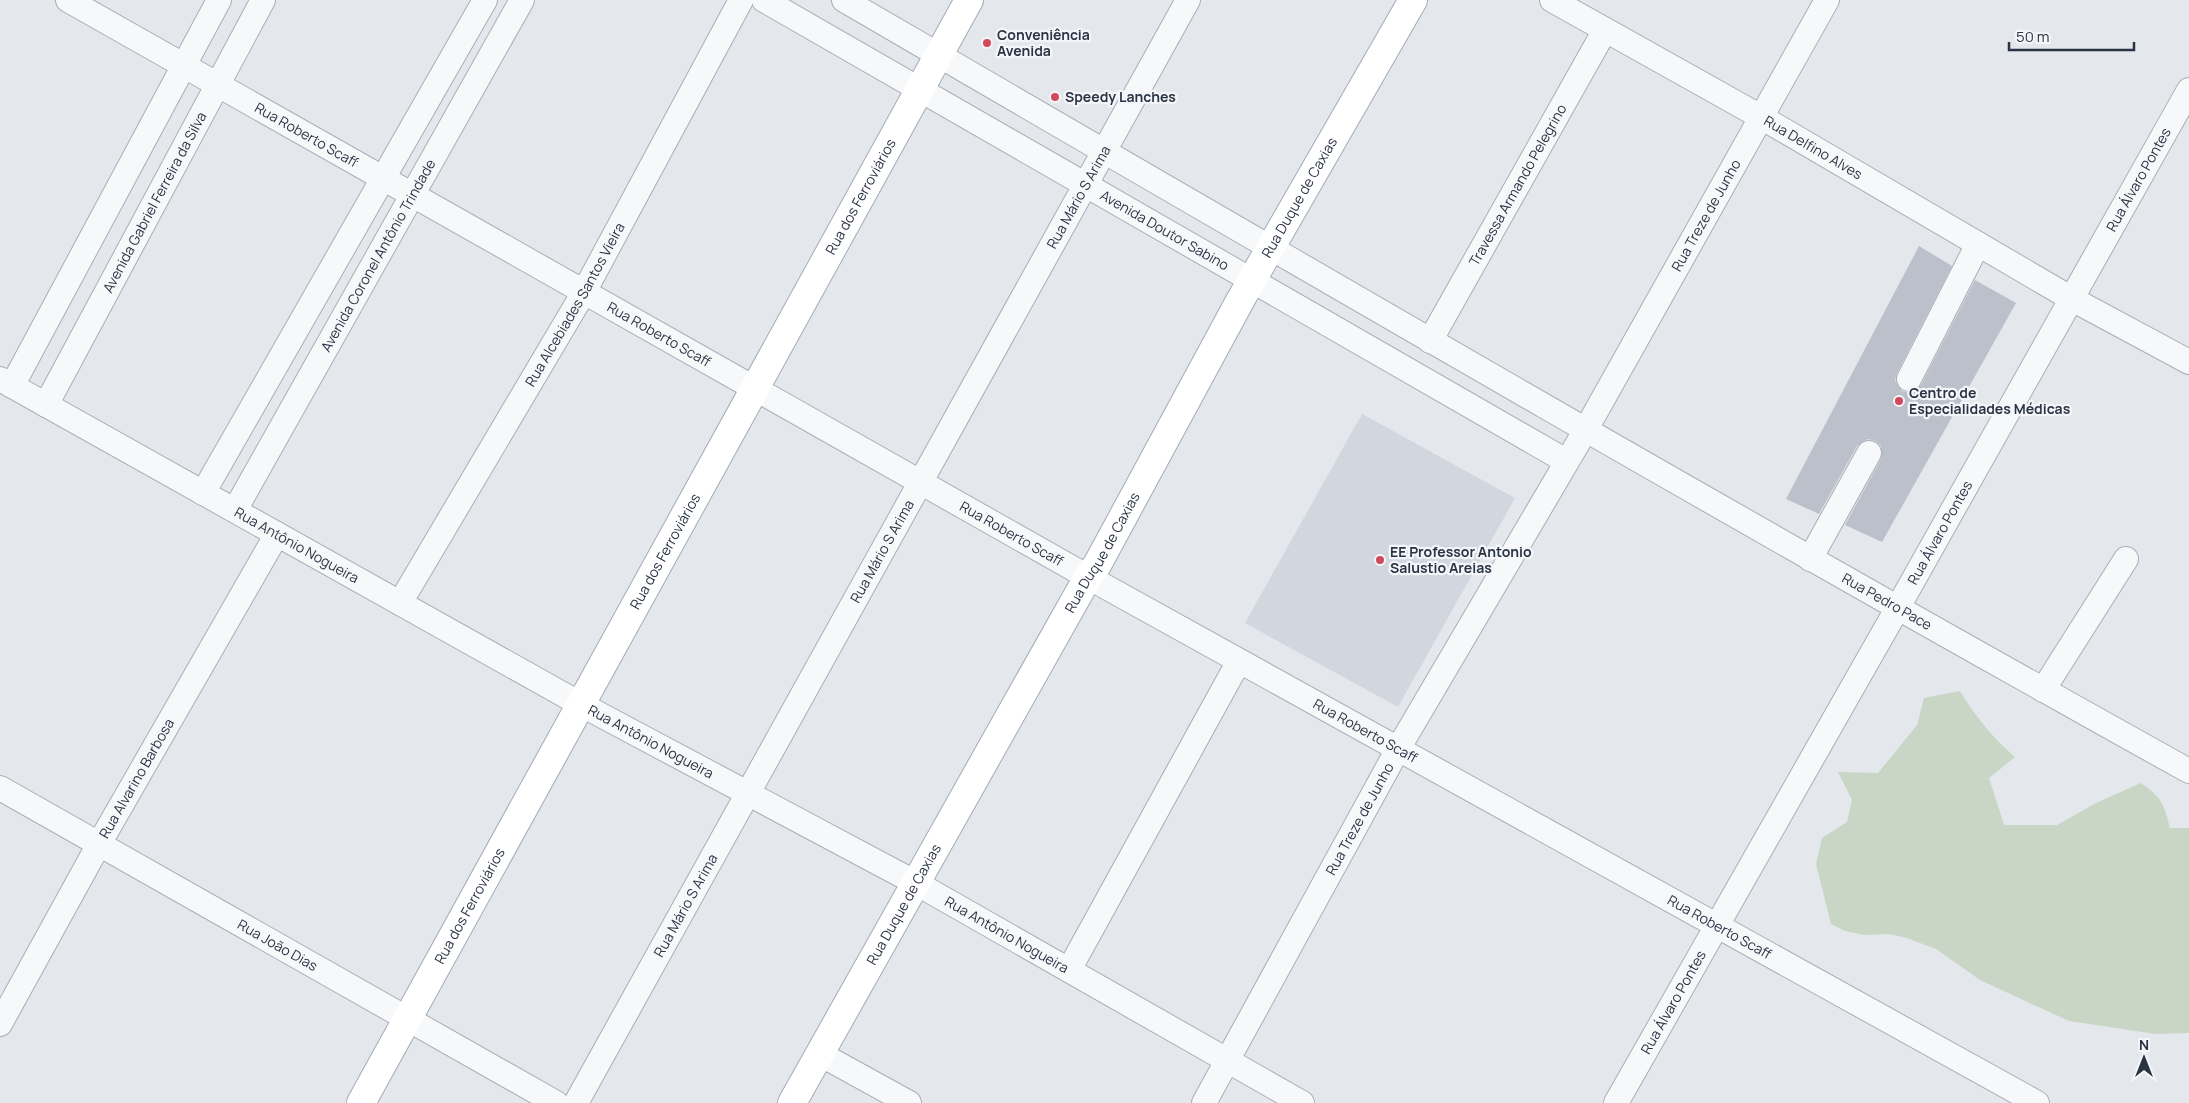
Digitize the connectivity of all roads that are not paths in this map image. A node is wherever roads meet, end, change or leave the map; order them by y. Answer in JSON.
{"nodes":[{"id":1,"x":68,"y":0,"type":"edge"},
{"id":2,"x":219,"y":0,"type":"edge"},
{"id":3,"x":263,"y":0,"type":"edge"},
{"id":4,"x":485,"y":0,"type":"edge"},
{"id":5,"x":522,"y":0,"type":"edge"},
{"id":6,"x":741,"y":0,"type":"edge"},
{"id":7,"x":764,"y":0,"type":"edge"},
{"id":8,"x":844,"y":0,"type":"edge"},
{"id":9,"x":969,"y":0,"type":"edge"},
{"id":10,"x":1188,"y":0,"type":"edge"},
{"id":11,"x":1413,"y":0,"type":"edge"},
{"id":12,"x":1552,"y":0,"type":"edge"},
{"id":13,"x":1827,"y":0,"type":"edge"},
{"id":14,"x":1605,"y":30,"type":"junction"},
{"id":15,"x":939,"y":55,"type":"junction"},
{"id":16,"x":184,"y":66,"type":"junction"},
{"id":17,"x":218,"y":85,"type":"junction"},
{"id":18,"x":920,"y":90,"type":"junction"},
{"id":19,"x":2189,"y":90,"type":"edge"},
{"id":20,"x":1761,"y":117,"type":"junction"},
{"id":21,"x":1104,"y":151,"type":"junction"},
{"id":22,"x":383,"y":178,"type":"junction"},
{"id":23,"x":1086,"y":185,"type":"junction"},
{"id":24,"x":412,"y":195,"type":"junction"},
{"id":25,"x":1978,"y":244,"type":"junction"},
{"id":26,"x":1271,"y":248,"type":"junction"},
{"id":27,"x":1252,"y":281,"type":"junction"},
{"id":28,"x":584,"y":292,"type":"junction"},
{"id":29,"x":2072,"y":299,"type":"junction"},
{"id":30,"x":1430,"y":341,"type":"junction"},
{"id":31,"x":2189,"y":362,"type":"edge"},
{"id":32,"x":1909,"y":379,"type":"dead end"},
{"id":33,"x":6,"y":382,"type":"edge"},
{"id":34,"x":754,"y":388,"type":"junction"},
{"id":35,"x":46,"y":405,"type":"junction"},
{"id":36,"x":1585,"y":431,"type":"junction"},
{"id":37,"x":1869,"y":453,"type":"dead end"},
{"id":38,"x":1566,"y":461,"type":"junction"},
{"id":39,"x":921,"y":482,"type":"junction"},
{"id":40,"x":203,"y":493,"type":"junction"},
{"id":41,"x":235,"y":510,"type":"junction"},
{"id":42,"x":277,"y":534,"type":"junction"},
{"id":43,"x":1810,"y":559,"type":"junction"},
{"id":44,"x":2126,"y":559,"type":"dead end"},
{"id":45,"x":1088,"y":577,"type":"junction"},
{"id":46,"x":400,"y":603,"type":"junction"},
{"id":47,"x":1897,"y":609,"type":"junction"},
{"id":48,"x":1239,"y":661,"type":"junction"},
{"id":49,"x":2043,"y":690,"type":"junction"},
{"id":50,"x":582,"y":705,"type":"junction"},
{"id":51,"x":1398,"y":749,"type":"junction"},
{"id":52,"x":2189,"y":771,"type":"edge"},
{"id":53,"x":0,"y":788,"type":"edge"},
{"id":54,"x":748,"y":794,"type":"junction"},
{"id":55,"x":99,"y":844,"type":"junction"},
{"id":56,"x":916,"y":883,"type":"junction"},
{"id":57,"x":1717,"y":926,"type":"junction"},
{"id":58,"x":1069,"y":970,"type":"junction"},
{"id":59,"x":408,"y":1019,"type":"junction"},
{"id":60,"x":0,"y":1024,"type":"edge"},
{"id":61,"x":820,"y":1054,"type":"junction"},
{"id":62,"x":1227,"y":1061,"type":"junction"},
{"id":63,"x":361,"y":1103,"type":"edge"},
{"id":64,"x":556,"y":1103,"type":"edge"},
{"id":65,"x":576,"y":1103,"type":"edge"},
{"id":66,"x":792,"y":1103,"type":"edge"},
{"id":67,"x":909,"y":1103,"type":"edge"},
{"id":68,"x":1204,"y":1103,"type":"edge"},
{"id":69,"x":1302,"y":1103,"type":"edge"},
{"id":70,"x":1616,"y":1103,"type":"edge"},
{"id":71,"x":2037,"y":1103,"type":"edge"}],
"edges":[{"from":1,"to":16,"type":"street","name":"Rua Roberto Scaff"},
{"from":2,"to":16,"type":"street"},
{"from":3,"to":17,"type":"street","name":"Avenida Gabriel Ferreira da Silva"},
{"from":4,"to":22,"type":"street"},
{"from":5,"to":24,"type":"street","name":"Avenida Coronel Antônio Trindade"},
{"from":6,"to":28,"type":"street","name":"Rua Alcebiades Santos Vieira"},
{"from":7,"to":18,"type":"street","name":"Avenida Doutor Sabino"},
{"from":8,"to":15,"type":"street"},
{"from":9,"to":15,"type":"main road","name":"Rua dos Ferroviários"},
{"from":10,"to":21,"type":"street","name":"Rua Mário S Arima"},
{"from":11,"to":26,"type":"main road","name":"Rua Duque de Caxias"},
{"from":12,"to":14,"type":"street","name":"Rua Delfino Alves"},
{"from":13,"to":20,"type":"street","name":"Rua Treze de Junho"},
{"from":14,"to":20,"type":"street","name":"Rua Delfino Alves"},
{"from":14,"to":30,"type":"street","name":"Travessa Armando Pelegrino"},
{"from":15,"to":18,"type":"main road","name":"Rua dos Ferroviários"},
{"from":15,"to":21,"type":"street"},
{"from":16,"to":17,"type":"street","name":"Rua Roberto Scaff"},
{"from":16,"to":33,"type":"street"},
{"from":17,"to":22,"type":"street","name":"Rua Roberto Scaff"},
{"from":17,"to":35,"type":"street","name":"Avenida Gabriel Ferreira da Silva"},
{"from":18,"to":23,"type":"street","name":"Avenida Doutor Sabino"},
{"from":18,"to":34,"type":"main road","name":"Rua dos Ferroviários"},
{"from":19,"to":29,"type":"street","name":"Rua Álvaro Pontes"},
{"from":20,"to":25,"type":"street","name":"Rua Delfino Alves"},
{"from":20,"to":36,"type":"street","name":"Rua Treze de Junho"},
{"from":21,"to":23,"type":"street","name":"Rua Mário S Arima"},
{"from":21,"to":26,"type":"street"},
{"from":22,"to":24,"type":"street","name":"Rua Roberto Scaff"},
{"from":22,"to":40,"type":"street"},
{"from":23,"to":27,"type":"street","name":"Avenida Doutor Sabino"},
{"from":23,"to":39,"type":"street","name":"Rua Mário S Arima"},
{"from":24,"to":28,"type":"street","name":"Rua Roberto Scaff"},
{"from":24,"to":41,"type":"street","name":"Avenida Coronel Antônio Trindade"},
{"from":25,"to":29,"type":"street","name":"Rua Delfino Alves"},
{"from":25,"to":32,"type":"street"},
{"from":26,"to":27,"type":"main road","name":"Rua Duque de Caxias"},
{"from":26,"to":30,"type":"street"},
{"from":27,"to":38,"type":"street","name":"Avenida Doutor Sabino"},
{"from":27,"to":45,"type":"main road","name":"Rua Duque de Caxias"},
{"from":28,"to":34,"type":"street","name":"Rua Roberto Scaff"},
{"from":28,"to":46,"type":"street","name":"Rua Alcebiades Santos Vieira"},
{"from":29,"to":31,"type":"street","name":"Rua Delfino Alves"},
{"from":29,"to":47,"type":"street","name":"Rua Álvaro Pontes"},
{"from":30,"to":36,"type":"street"},
{"from":33,"to":35,"type":"street","name":"Rua Antônio Nogueira"},
{"from":34,"to":39,"type":"street","name":"Rua Roberto Scaff"},
{"from":34,"to":50,"type":"main road","name":"Rua dos Ferroviários"},
{"from":35,"to":40,"type":"street","name":"Rua Antônio Nogueira"},
{"from":36,"to":38,"type":"street","name":"Rua Treze de Junho"},
{"from":36,"to":43,"type":"street","name":"Rua Pedro Pace"},
{"from":37,"to":43,"type":"street"},
{"from":38,"to":51,"type":"street","name":"Rua Treze de Junho"},
{"from":39,"to":45,"type":"street","name":"Rua Roberto Scaff"},
{"from":39,"to":54,"type":"street","name":"Rua Mário S Arima"},
{"from":40,"to":41,"type":"street","name":"Rua Antônio Nogueira"},
{"from":41,"to":42,"type":"street","name":"Rua Antônio Nogueira"},
{"from":42,"to":46,"type":"street","name":"Rua Antônio Nogueira"},
{"from":42,"to":55,"type":"street","name":"Rua Alvarino Barbosa"},
{"from":43,"to":47,"type":"street","name":"Rua Pedro Pace"},
{"from":44,"to":49,"type":"street"},
{"from":45,"to":48,"type":"street","name":"Rua Roberto Scaff"},
{"from":45,"to":56,"type":"main road","name":"Rua Duque de Caxias"},
{"from":46,"to":50,"type":"street","name":"Rua Antônio Nogueira"},
{"from":47,"to":49,"type":"street","name":"Rua Pedro Pace"},
{"from":47,"to":57,"type":"street","name":"Rua Álvaro Pontes"},
{"from":48,"to":51,"type":"street","name":"Rua Roberto Scaff"},
{"from":48,"to":58,"type":"street"},
{"from":49,"to":52,"type":"street","name":"Rua Pedro Pace"},
{"from":50,"to":54,"type":"street","name":"Rua Antônio Nogueira"},
{"from":50,"to":59,"type":"main road","name":"Rua dos Ferroviários"},
{"from":51,"to":57,"type":"street","name":"Rua Roberto Scaff"},
{"from":51,"to":62,"type":"street","name":"Rua Treze de Junho"},
{"from":53,"to":55,"type":"street","name":"Rua João Dias"},
{"from":54,"to":56,"type":"street","name":"Rua Antônio Nogueira"},
{"from":54,"to":65,"type":"street","name":"Rua Mário S Arima"},
{"from":55,"to":59,"type":"street","name":"Rua João Dias"},
{"from":55,"to":60,"type":"street","name":"Rua Alvarino Barbosa"},
{"from":56,"to":58,"type":"street","name":"Rua Antônio Nogueira"},
{"from":56,"to":61,"type":"main road","name":"Rua Duque de Caxias"},
{"from":57,"to":70,"type":"street","name":"Rua Álvaro Pontes"},
{"from":57,"to":71,"type":"street","name":"Rua Roberto Scaff"},
{"from":58,"to":62,"type":"street","name":"Rua Antônio Nogueira"},
{"from":59,"to":63,"type":"main road","name":"Rua dos Ferroviários"},
{"from":59,"to":64,"type":"street","name":"Rua João Dias"},
{"from":61,"to":66,"type":"main road","name":"Rua Duque de Caxias"},
{"from":61,"to":67,"type":"street"},
{"from":62,"to":68,"type":"street","name":"Rua Treze de Junho"},
{"from":62,"to":69,"type":"street","name":"Rua Antônio Nogueira"}]}
